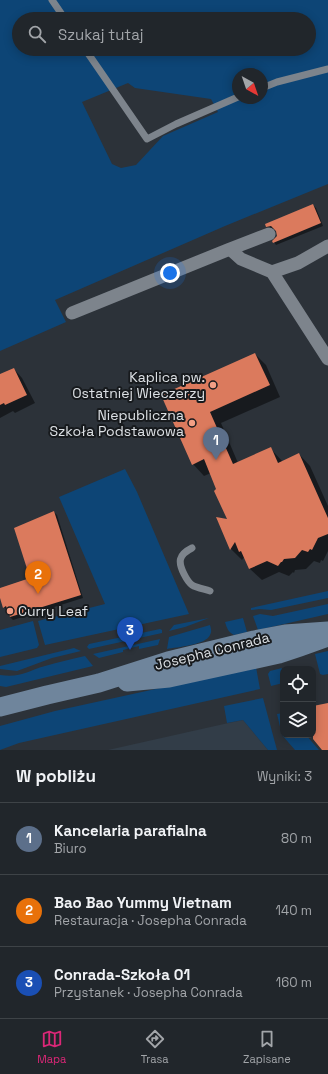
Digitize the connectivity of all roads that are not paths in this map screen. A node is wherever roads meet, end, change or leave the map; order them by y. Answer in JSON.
{"nodes":[{"id":1,"x":52,"y":0,"type":"edge"},
{"id":2,"x":60,"y":12,"type":"edge"},
{"id":3,"x":90,"y":56,"type":"edge"},
{"id":4,"x":328,"y":69,"type":"edge"},
{"id":5,"x":268,"y":86,"type":"edge"},
{"id":6,"x":232,"y":100,"type":"edge"},
{"id":7,"x":269,"y":234,"type":"dead end"},
{"id":8,"x":328,"y":246,"type":"edge"},
{"id":9,"x":230,"y":249,"type":"junction"},
{"id":10,"x":272,"y":272,"type":"junction"},
{"id":11,"x":72,"y":313,"type":"dead end"},
{"id":12,"x":328,"y":359,"type":"edge"},
{"id":13,"x":192,"y":548,"type":"dead end"},
{"id":14,"x":210,"y":591,"type":"dead end"},
{"id":15,"x":328,"y":630,"type":"edge"},
{"id":16,"x":328,"y":636,"type":"edge"},
{"id":17,"x":99,"y":683,"type":"junction"},
{"id":18,"x":0,"y":708,"type":"edge"}],
"edges":[{"from":1,"to":2,"type":"lane"},
{"from":3,"to":6,"type":"lane"},
{"from":4,"to":5,"type":"lane"},
{"from":7,"to":9,"type":"street"},
{"from":8,"to":10,"type":"street"},
{"from":9,"to":10,"type":"street"},
{"from":9,"to":11,"type":"street"},
{"from":10,"to":12,"type":"street"},
{"from":13,"to":14,"type":"lane"},
{"from":15,"to":17,"type":"street","name":"Josepha Conrada"},
{"from":16,"to":17,"type":"street","name":"Josepha Conrada"},
{"from":17,"to":18,"type":"street","name":"Josepha Conrada"}]}
